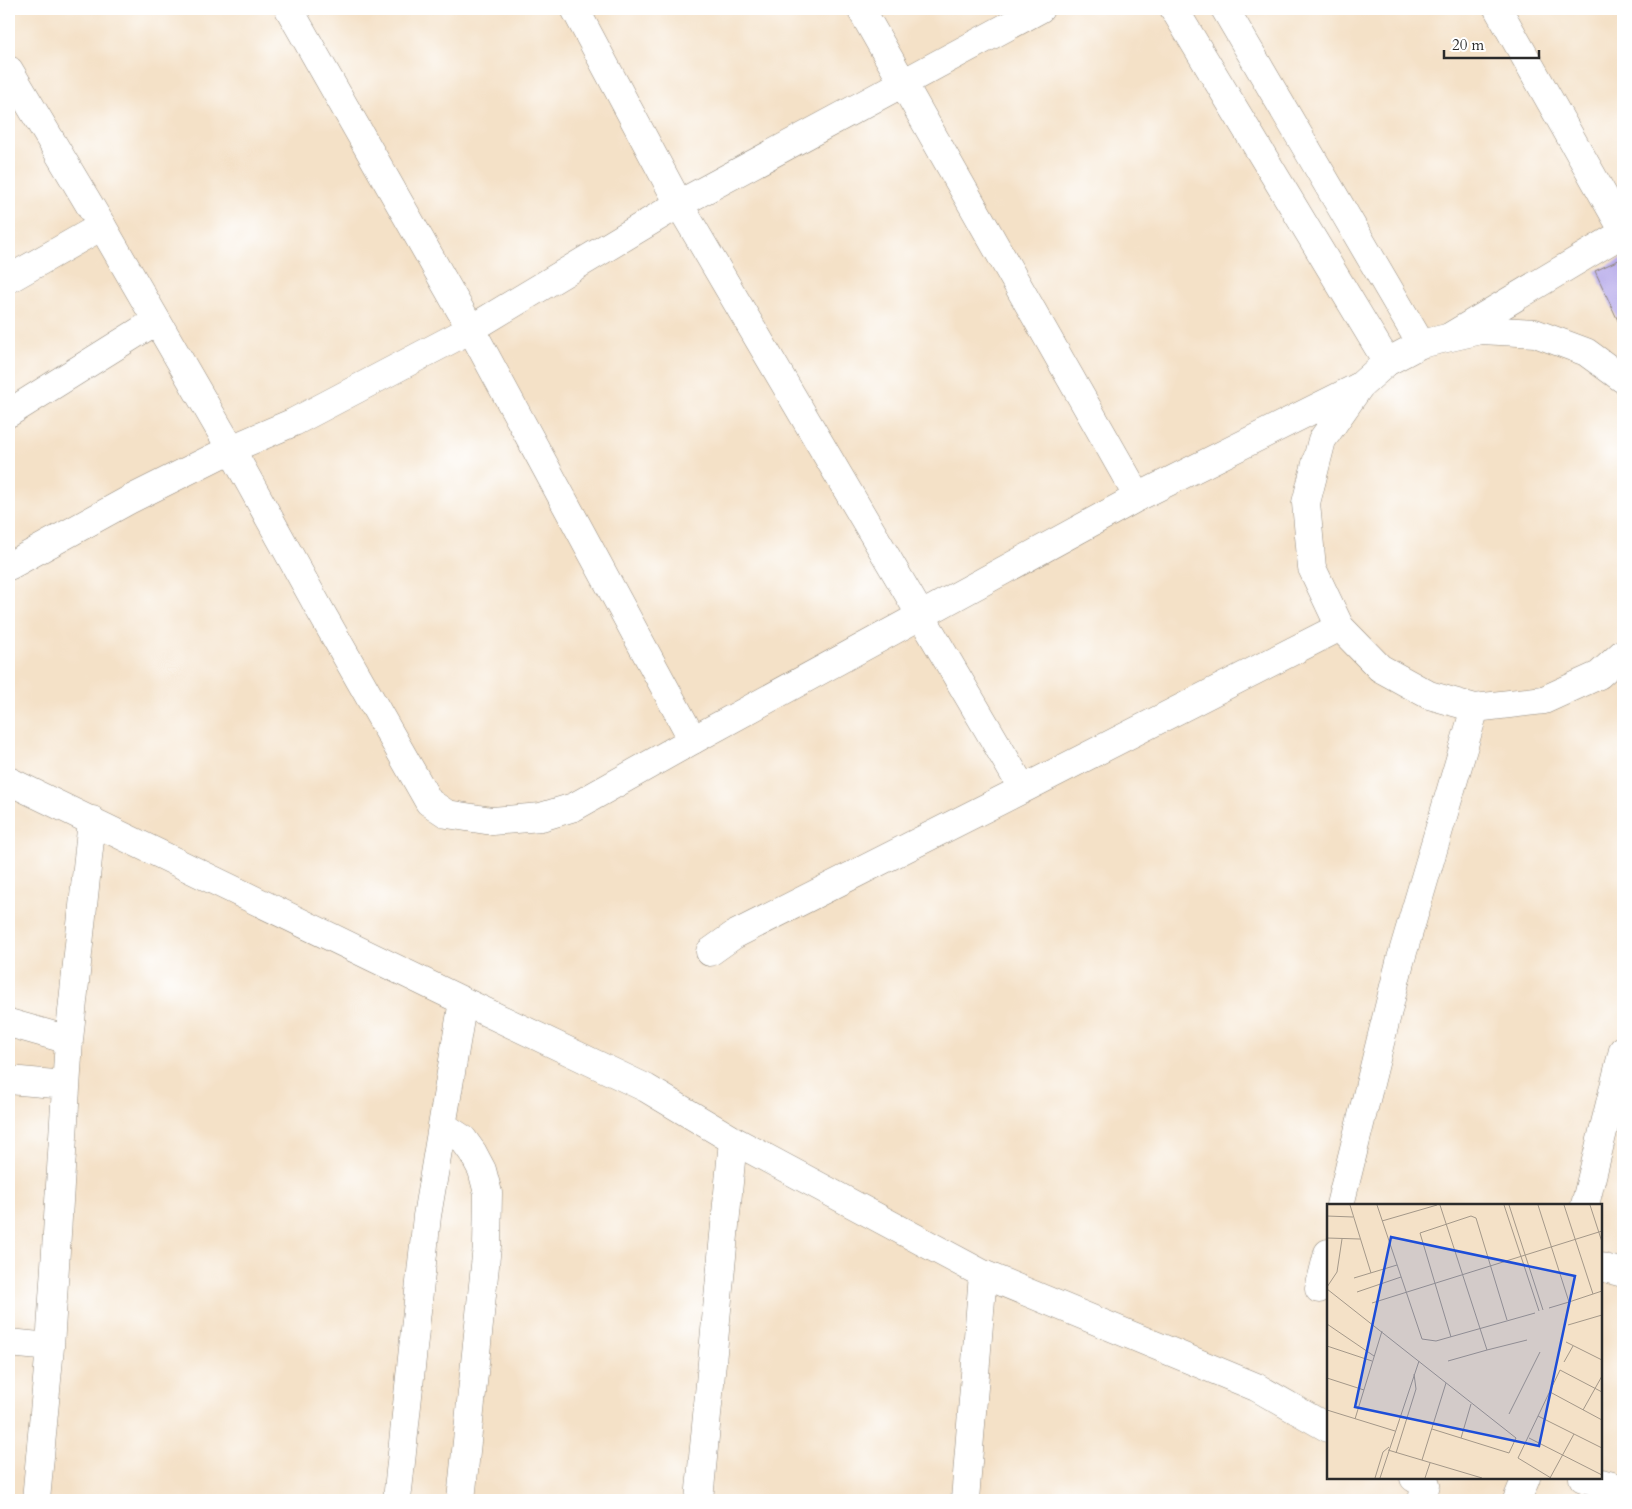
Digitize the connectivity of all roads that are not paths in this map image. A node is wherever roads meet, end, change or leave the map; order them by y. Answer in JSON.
{"nodes":[{"id":1,"x":289,"y":9,"type":"edge"},
{"id":2,"x":575,"y":9,"type":"edge"},
{"id":3,"x":861,"y":9,"type":"edge"},
{"id":4,"x":1040,"y":9,"type":"edge"},
{"id":5,"x":1174,"y":9,"type":"edge"},
{"id":6,"x":1225,"y":9,"type":"edge"},
{"id":7,"x":1498,"y":9,"type":"edge"},
{"id":8,"x":9,"y":70,"type":"edge"},
{"id":9,"x":902,"y":83,"type":"junction"},
{"id":10,"x":679,"y":204,"type":"junction"},
{"id":11,"x":102,"y":226,"type":"junction"},
{"id":12,"x":1623,"y":231,"type":"edge"},
{"id":13,"x":9,"y":280,"type":"edge"},
{"id":14,"x":156,"y":321,"type":"junction"},
{"id":15,"x":471,"y":328,"type":"junction"},
{"id":16,"x":1450,"y":336,"type":"junction"},
{"id":17,"x":1422,"y":344,"type":"junction"},
{"id":18,"x":1387,"y":362,"type":"junction"},
{"id":19,"x":1623,"y":379,"type":"edge"},
{"id":20,"x":1360,"y":386,"type":"junction"},
{"id":21,"x":9,"y":413,"type":"edge"},
{"id":22,"x":231,"y":449,"type":"junction"},
{"id":23,"x":1138,"y":497,"type":"junction"},
{"id":24,"x":9,"y":566,"type":"edge"},
{"id":25,"x":921,"y":617,"type":"junction"},
{"id":26,"x":1340,"y":627,"type":"junction"},
{"id":27,"x":1623,"y":653,"type":"edge"},
{"id":28,"x":1475,"y":708,"type":"junction"},
{"id":29,"x":693,"y":740,"type":"junction"},
{"id":30,"x":9,"y":780,"type":"edge"},
{"id":31,"x":1022,"y":789,"type":"junction"},
{"id":32,"x":92,"y":820,"type":"junction"},
{"id":33,"x":710,"y":952,"type":"dead end"},
{"id":34,"x":463,"y":1001,"type":"junction"},
{"id":35,"x":9,"y":1023,"type":"edge"},
{"id":36,"x":69,"y":1040,"type":"junction"},
{"id":37,"x":1623,"y":1050,"type":"edge"},
{"id":38,"x":9,"y":1080,"type":"edge"},
{"id":39,"x":66,"y":1085,"type":"junction"},
{"id":40,"x":442,"y":1125,"type":"junction"},
{"id":41,"x":733,"y":1140,"type":"junction"},
{"id":42,"x":1340,"y":1204,"type":"edge"},
{"id":43,"x":1585,"y":1204,"type":"edge"},
{"id":44,"x":1327,"y":1258,"type":"edge"},
{"id":45,"x":1602,"y":1267,"type":"edge"},
{"id":46,"x":1623,"y":1273,"type":"edge"},
{"id":47,"x":983,"y":1274,"type":"junction"},
{"id":48,"x":1320,"y":1289,"type":"dead end"},
{"id":49,"x":9,"y":1343,"type":"edge"},
{"id":50,"x":50,"y":1347,"type":"junction"},
{"id":51,"x":1327,"y":1427,"type":"edge"},
{"id":52,"x":1416,"y":1479,"type":"edge"},
{"id":53,"x":1526,"y":1479,"type":"edge"},
{"id":54,"x":1587,"y":1479,"type":"edge"},
{"id":55,"x":1623,"y":1489,"type":"edge"},
{"id":56,"x":36,"y":1500,"type":"edge"},
{"id":57,"x":397,"y":1500,"type":"edge"},
{"id":58,"x":461,"y":1500,"type":"edge"},
{"id":59,"x":699,"y":1500,"type":"edge"},
{"id":60,"x":965,"y":1500,"type":"edge"},
{"id":61,"x":1422,"y":1500,"type":"edge"},
{"id":62,"x":1517,"y":1500,"type":"edge"}],
"edges":[{"from":1,"to":15,"type":"street"},
{"from":2,"to":10,"type":"street"},
{"from":3,"to":9,"type":"street"},
{"from":4,"to":9,"type":"street"},
{"from":5,"to":18,"type":"street"},
{"from":6,"to":17,"type":"street"},
{"from":7,"to":12,"type":"street"},
{"from":8,"to":11,"type":"street"},
{"from":9,"to":10,"type":"street"},
{"from":9,"to":23,"type":"street"},
{"from":10,"to":15,"type":"street"},
{"from":10,"to":25,"type":"street"},
{"from":11,"to":13,"type":"street"},
{"from":11,"to":14,"type":"street"},
{"from":12,"to":16,"type":"street"},
{"from":14,"to":21,"type":"street"},
{"from":14,"to":22,"type":"street"},
{"from":15,"to":22,"type":"street"},
{"from":15,"to":29,"type":"street"},
{"from":16,"to":17,"type":"street"},
{"from":16,"to":19,"type":"street"},
{"from":17,"to":18,"type":"street"},
{"from":18,"to":20,"type":"street"},
{"from":20,"to":23,"type":"street"},
{"from":20,"to":26,"type":"street"},
{"from":22,"to":24,"type":"street"},
{"from":22,"to":29,"type":"street"},
{"from":23,"to":25,"type":"street"},
{"from":25,"to":29,"type":"street"},
{"from":25,"to":31,"type":"street"},
{"from":26,"to":28,"type":"street"},
{"from":26,"to":31,"type":"street"},
{"from":27,"to":28,"type":"street"},
{"from":28,"to":42,"type":"street"},
{"from":30,"to":32,"type":"street"},
{"from":31,"to":33,"type":"street"},
{"from":32,"to":34,"type":"street"},
{"from":32,"to":36,"type":"street"},
{"from":34,"to":40,"type":"street"},
{"from":34,"to":41,"type":"street"},
{"from":35,"to":36,"type":"street"},
{"from":36,"to":39,"type":"street"},
{"from":37,"to":43,"type":"street"},
{"from":38,"to":39,"type":"street"},
{"from":39,"to":50,"type":"street"},
{"from":40,"to":57,"type":"street"},
{"from":40,"to":58,"type":"street"},
{"from":41,"to":47,"type":"street"},
{"from":41,"to":59,"type":"street"},
{"from":44,"to":48,"type":"street"},
{"from":45,"to":46,"type":"street"},
{"from":47,"to":51,"type":"street"},
{"from":47,"to":60,"type":"street"},
{"from":49,"to":50,"type":"street"},
{"from":50,"to":56,"type":"street"},
{"from":52,"to":61,"type":"street"},
{"from":53,"to":62,"type":"street"},
{"from":54,"to":55,"type":"street"}]}
